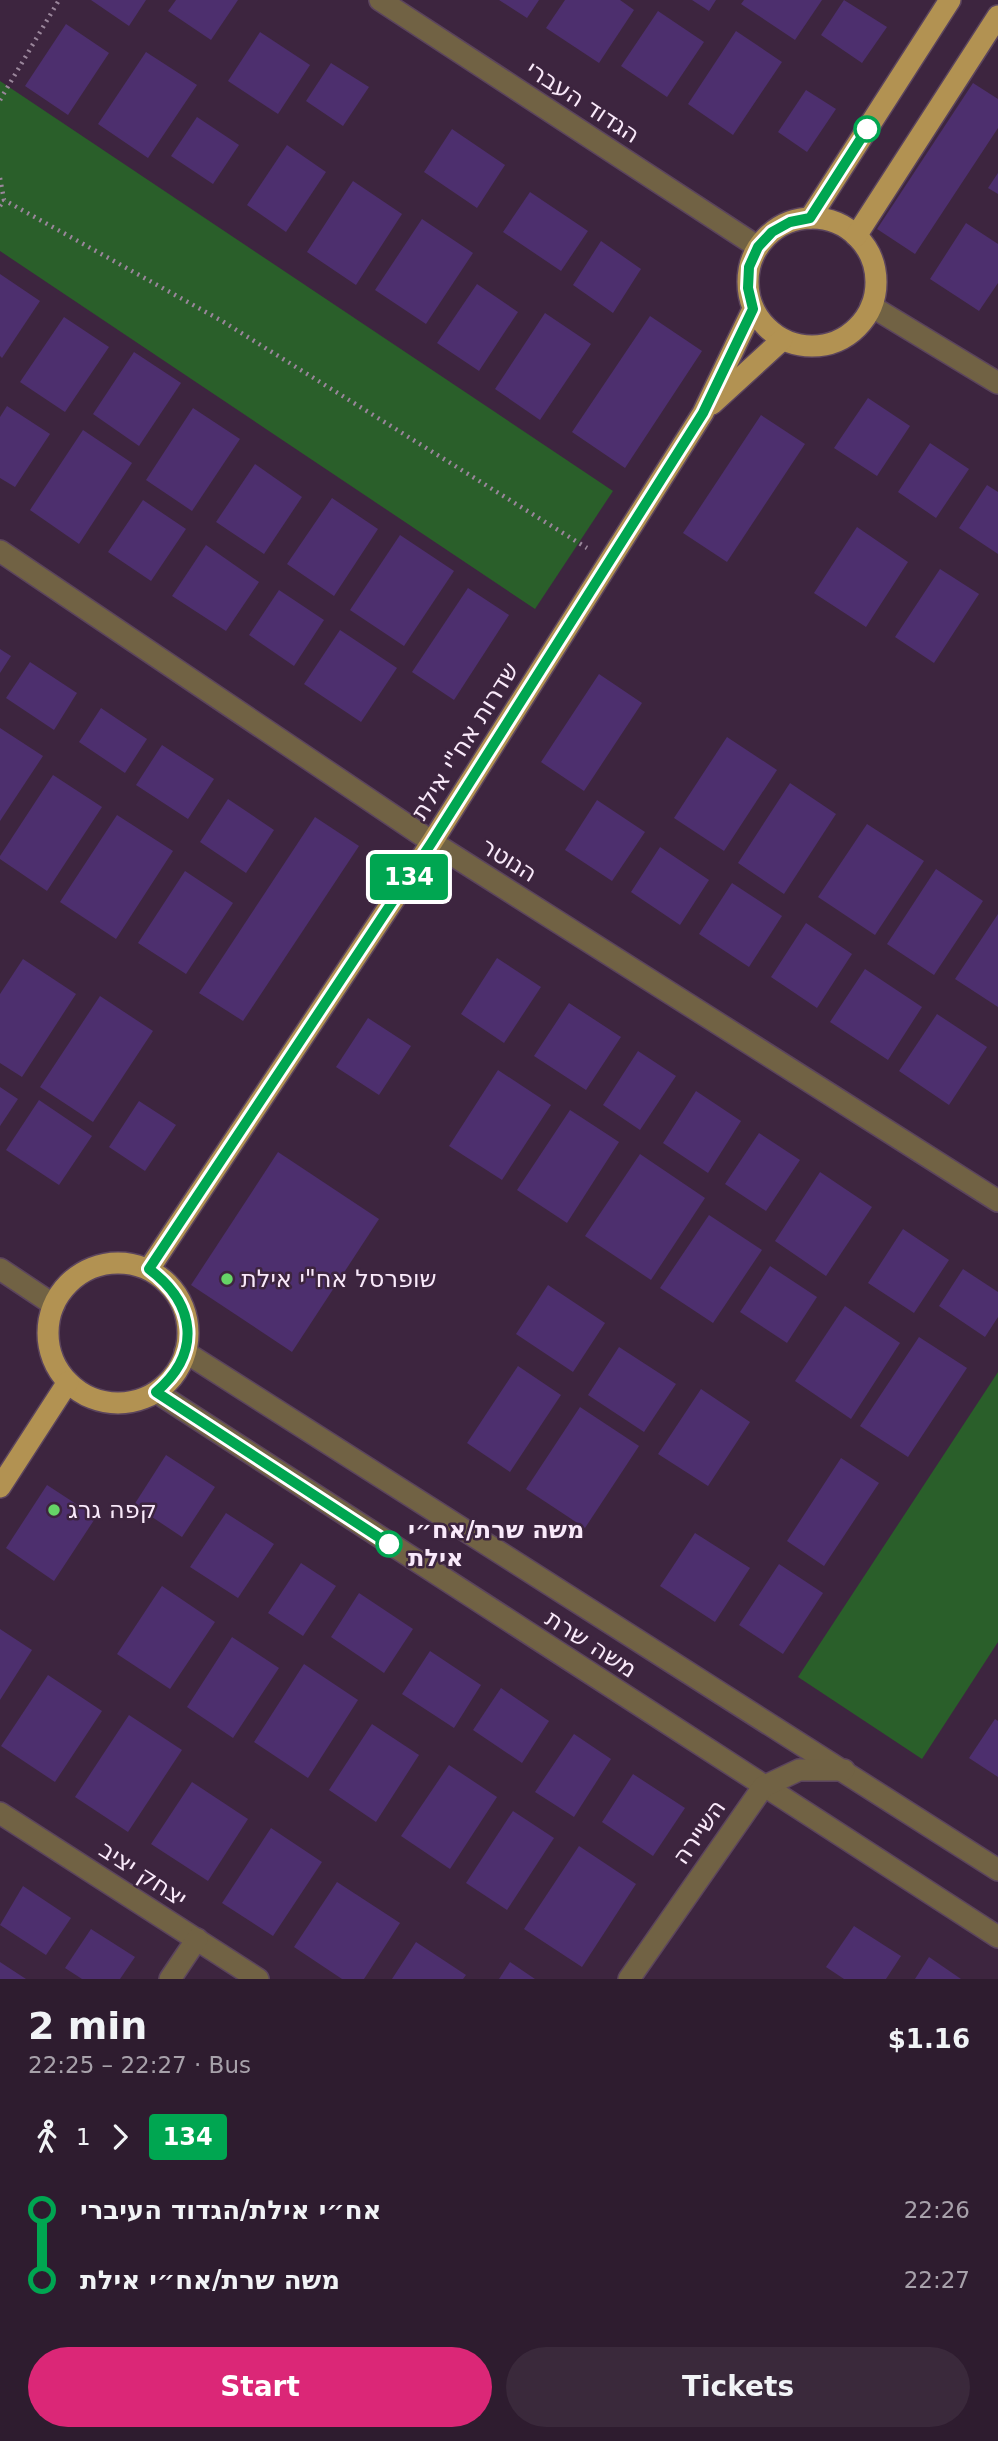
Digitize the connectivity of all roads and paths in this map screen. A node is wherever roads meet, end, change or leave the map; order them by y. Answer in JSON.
{"nodes":[{"id":1,"x":60,"y":0,"type":"edge"},
{"id":2,"x":380,"y":0,"type":"edge"},
{"id":3,"x":950,"y":0,"type":"edge"},
{"id":4,"x":998,"y":16,"type":"edge"},
{"id":5,"x":0,"y":100,"type":"edge"},
{"id":6,"x":0,"y":178,"type":"edge"},
{"id":7,"x":4,"y":200,"type":"junction"},
{"id":8,"x":0,"y":206,"type":"edge"},
{"id":9,"x":810,"y":218,"type":"junction"},
{"id":10,"x":856,"y":236,"type":"junction"},
{"id":11,"x":758,"y":247,"type":"junction"},
{"id":12,"x":872,"y":306,"type":"junction"},
{"id":13,"x":753,"y":309,"type":"junction"},
{"id":14,"x":782,"y":340,"type":"junction"},
{"id":15,"x":998,"y":383,"type":"edge"},
{"id":16,"x":703,"y":413,"type":"junction"},
{"id":17,"x":0,"y":551,"type":"edge"},
{"id":18,"x":609,"y":562,"type":"junction"},
{"id":19,"x":432,"y":842,"type":"junction"},
{"id":20,"x":998,"y":1202,"type":"edge"},
{"id":21,"x":0,"y":1269,"type":"edge"},
{"id":22,"x":149,"y":1269,"type":"junction"},
{"id":23,"x":54,"y":1305,"type":"junction"},
{"id":24,"x":185,"y":1352,"type":"junction"},
{"id":25,"x":68,"y":1382,"type":"junction"},
{"id":26,"x":156,"y":1392,"type":"junction"},
{"id":27,"x":0,"y":1488,"type":"edge"},
{"id":28,"x":846,"y":1771,"type":"junction"},
{"id":29,"x":763,"y":1787,"type":"junction"},
{"id":30,"x":0,"y":1813,"type":"edge"},
{"id":31,"x":998,"y":1870,"type":"edge"},
{"id":32,"x":998,"y":1937,"type":"edge"},
{"id":33,"x":197,"y":1939,"type":"junction"},
{"id":34,"x":170,"y":1979,"type":"edge"},
{"id":35,"x":258,"y":1979,"type":"edge"},
{"id":36,"x":629,"y":1979,"type":"edge"}],
"edges":[{"from":1,"to":5,"type":"path"},
{"from":2,"to":11,"type":"street","name":"הגדוד העברי"},
{"from":3,"to":9,"type":"main road"},
{"from":4,"to":10,"type":"main road"},
{"from":6,"to":7,"type":"path"},
{"from":7,"to":8,"type":"path"},
{"from":7,"to":18,"type":"path"},
{"from":9,"to":10,"type":"main road"},
{"from":9,"to":11,"type":"main road"},
{"from":10,"to":12,"type":"main road"},
{"from":11,"to":13,"type":"main road"},
{"from":12,"to":14,"type":"main road"},
{"from":12,"to":15,"type":"street"},
{"from":13,"to":14,"type":"main road"},
{"from":13,"to":16,"type":"main road","name":"שדרות אח\"י אילת"},
{"from":14,"to":16,"type":"main road","name":"שדרות אח\"י אילת"},
{"from":16,"to":18,"type":"main road","name":"שדרות אח\"י אילת"},
{"from":17,"to":19,"type":"street","name":"הנוטר"},
{"from":18,"to":19,"type":"main road","name":"שדרות אח\"י אילת"},
{"from":19,"to":20,"type":"street","name":"הנוטר"},
{"from":19,"to":22,"type":"main road","name":"שדרות אח\"י אילת"},
{"from":21,"to":23,"type":"street"},
{"from":22,"to":23,"type":"main road"},
{"from":22,"to":24,"type":"main road"},
{"from":23,"to":25,"type":"main road"},
{"from":24,"to":26,"type":"main road"},
{"from":24,"to":28,"type":"street","name":"משה שרת"},
{"from":25,"to":26,"type":"main road"},
{"from":25,"to":27,"type":"main road"},
{"from":26,"to":29,"type":"street","name":"משה שרת"},
{"from":28,"to":29,"type":"street","name":"השיירה"},
{"from":28,"to":31,"type":"street","name":"משה שרת"},
{"from":29,"to":32,"type":"street","name":"משה שרת"},
{"from":29,"to":36,"type":"street","name":"השיירה"},
{"from":30,"to":33,"type":"street","name":"יצחק יציב"},
{"from":33,"to":34,"type":"street"},
{"from":33,"to":35,"type":"street","name":"יצחק יציב"}]}
